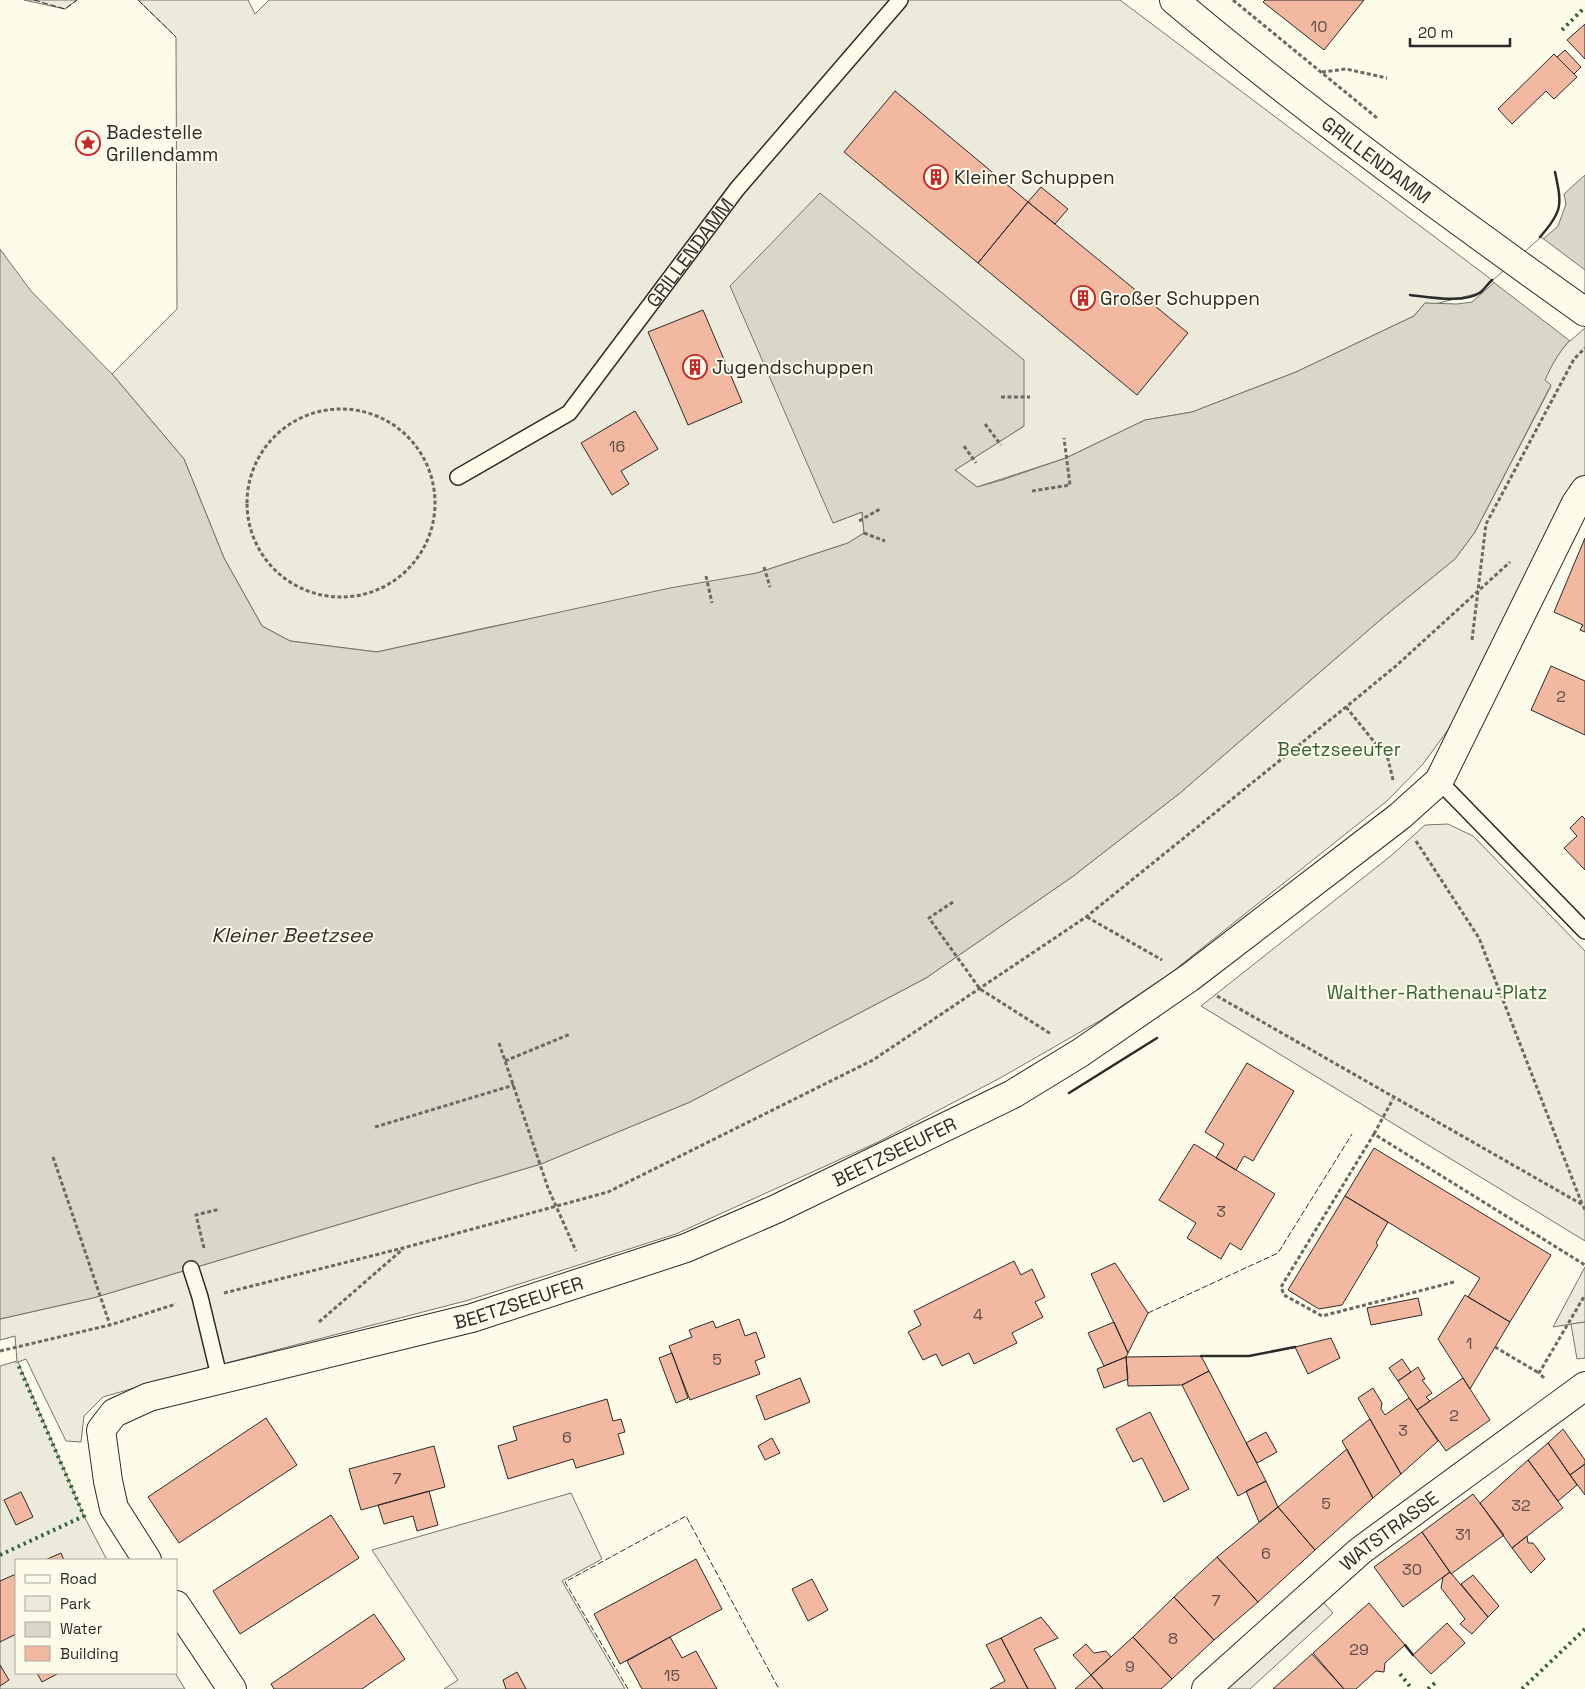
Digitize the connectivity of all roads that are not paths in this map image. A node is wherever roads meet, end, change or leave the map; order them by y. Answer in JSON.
{"nodes":[{"id":1,"x":900,"y":0,"type":"edge"},
{"id":2,"x":1174,"y":0,"type":"edge"},
{"id":3,"x":1585,"y":312,"type":"edge"},
{"id":4,"x":458,"y":477,"type":"dead end"},
{"id":5,"x":1585,"y":490,"type":"edge"},
{"id":6,"x":1438,"y":781,"type":"junction"},
{"id":7,"x":1585,"y":931,"type":"edge"},
{"id":8,"x":191,"y":1269,"type":"dead end"},
{"id":9,"x":220,"y":1380,"type":"junction"},
{"id":10,"x":1576,"y":1392,"type":"edge"},
{"id":11,"x":146,"y":1559,"type":"edge"},
{"id":12,"x":178,"y":1609,"type":"edge"},
{"id":13,"x":232,"y":1689,"type":"edge"},
{"id":14,"x":1206,"y":1689,"type":"edge"}],
"edges":[{"from":1,"to":4,"type":"lane","name":"GRILLENDAMM"},
{"from":2,"to":3,"type":"street","name":"GRILLENDAMM"},
{"from":5,"to":6,"type":"street","name":"BEETZSEEUFER"},
{"from":6,"to":7,"type":"lane"},
{"from":6,"to":9,"type":"street","name":"BEETZSEEUFER"},
{"from":8,"to":9,"type":"lane"},
{"from":9,"to":11,"type":"street","name":"BEETZSEEUFER"},
{"from":10,"to":14,"type":"street","name":"WATSTRASSE"},
{"from":12,"to":13,"type":"street"}]}
